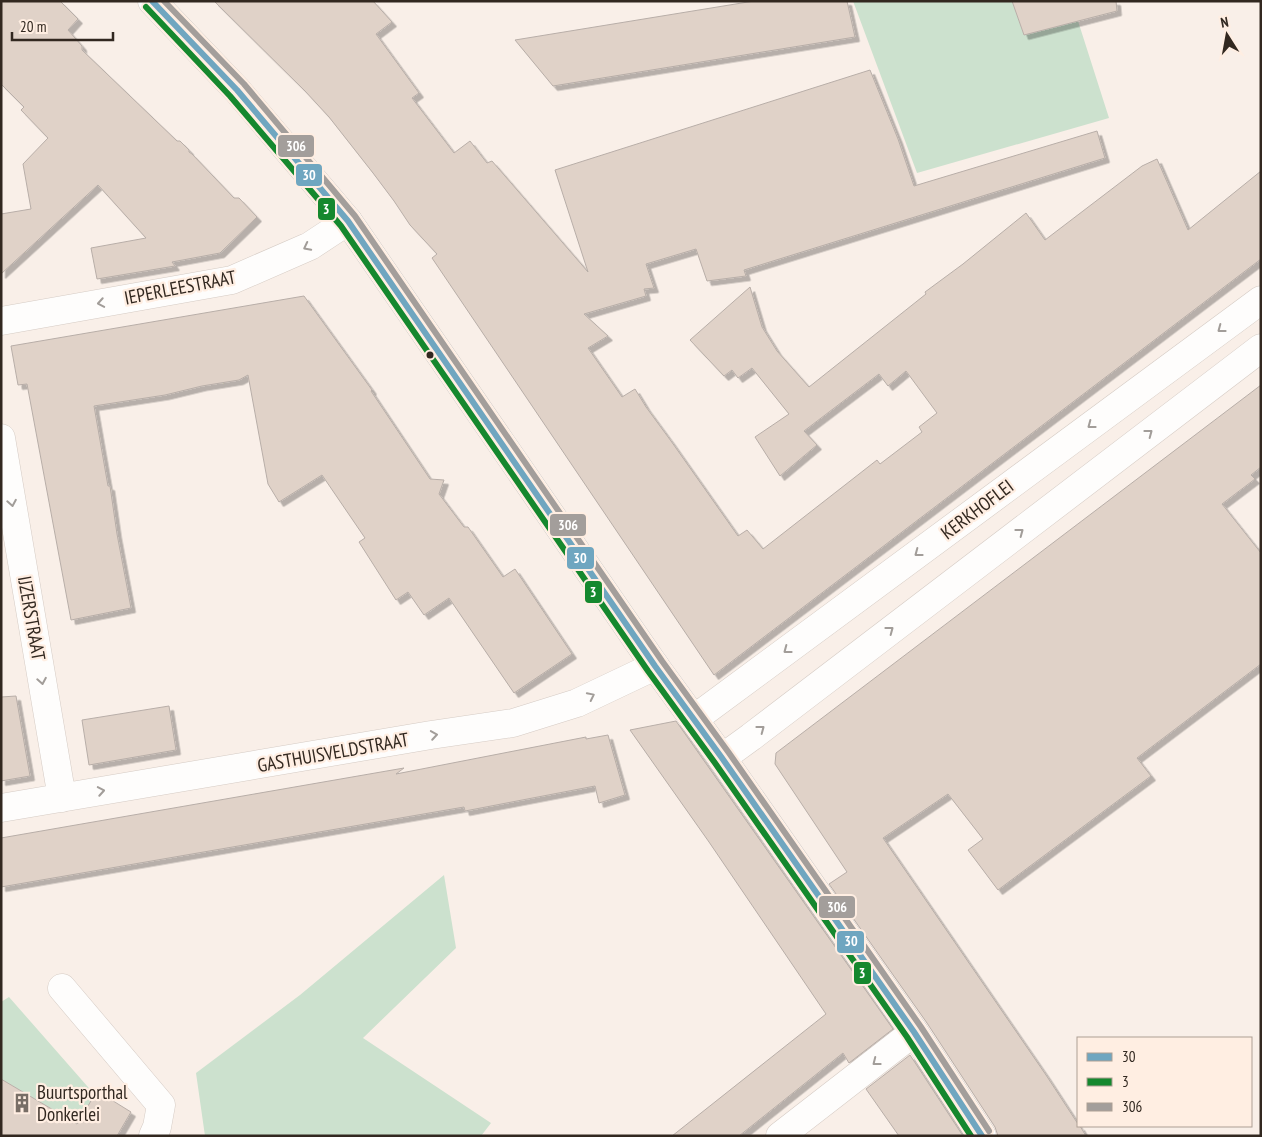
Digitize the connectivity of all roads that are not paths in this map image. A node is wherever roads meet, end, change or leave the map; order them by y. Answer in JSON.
{"nodes":[{"id":1,"x":152,"y":1,"type":"edge"},
{"id":2,"x":348,"y":221,"type":"junction"},
{"id":3,"x":1261,"y":300,"type":"edge"},
{"id":4,"x":1,"y":321,"type":"edge"},
{"id":5,"x":1261,"y":348,"type":"edge"},
{"id":6,"x":1,"y":438,"type":"edge"},
{"id":7,"x":655,"y":666,"type":"junction"},
{"id":8,"x":694,"y":719,"type":"junction"},
{"id":9,"x":722,"y":758,"type":"junction"},
{"id":10,"x":62,"y":798,"type":"junction"},
{"id":11,"x":1,"y":808,"type":"edge"},
{"id":12,"x":62,"y":988,"type":"dead end"},
{"id":13,"x":914,"y":1032,"type":"junction"},
{"id":14,"x":153,"y":1136,"type":"edge"},
{"id":15,"x":780,"y":1136,"type":"edge"},
{"id":16,"x":982,"y":1136,"type":"edge"}],
"edges":[{"from":1,"to":2,"type":"street"},
{"from":2,"to":4,"type":"street","name":"IEPERLEESTRAAT","one_way":true},
{"from":2,"to":7,"type":"street"},
{"from":3,"to":8,"type":"street","name":"KERKHOFLEI","one_way":true},
{"from":9,"to":5,"type":"street","one_way":true},
{"from":6,"to":10,"type":"street","name":"IJZERSTRAAT","one_way":true},
{"from":7,"to":8,"type":"street"},
{"from":10,"to":7,"type":"street","name":"GASTHUISVELDSTRAAT","one_way":true},
{"from":8,"to":9,"type":"street"},
{"from":9,"to":13,"type":"street"},
{"from":10,"to":11,"type":"street","name":"GASTHUISVELDSTRAAT"},
{"from":12,"to":14,"type":"street"},
{"from":13,"to":15,"type":"street","one_way":true},
{"from":13,"to":16,"type":"street"}]}
